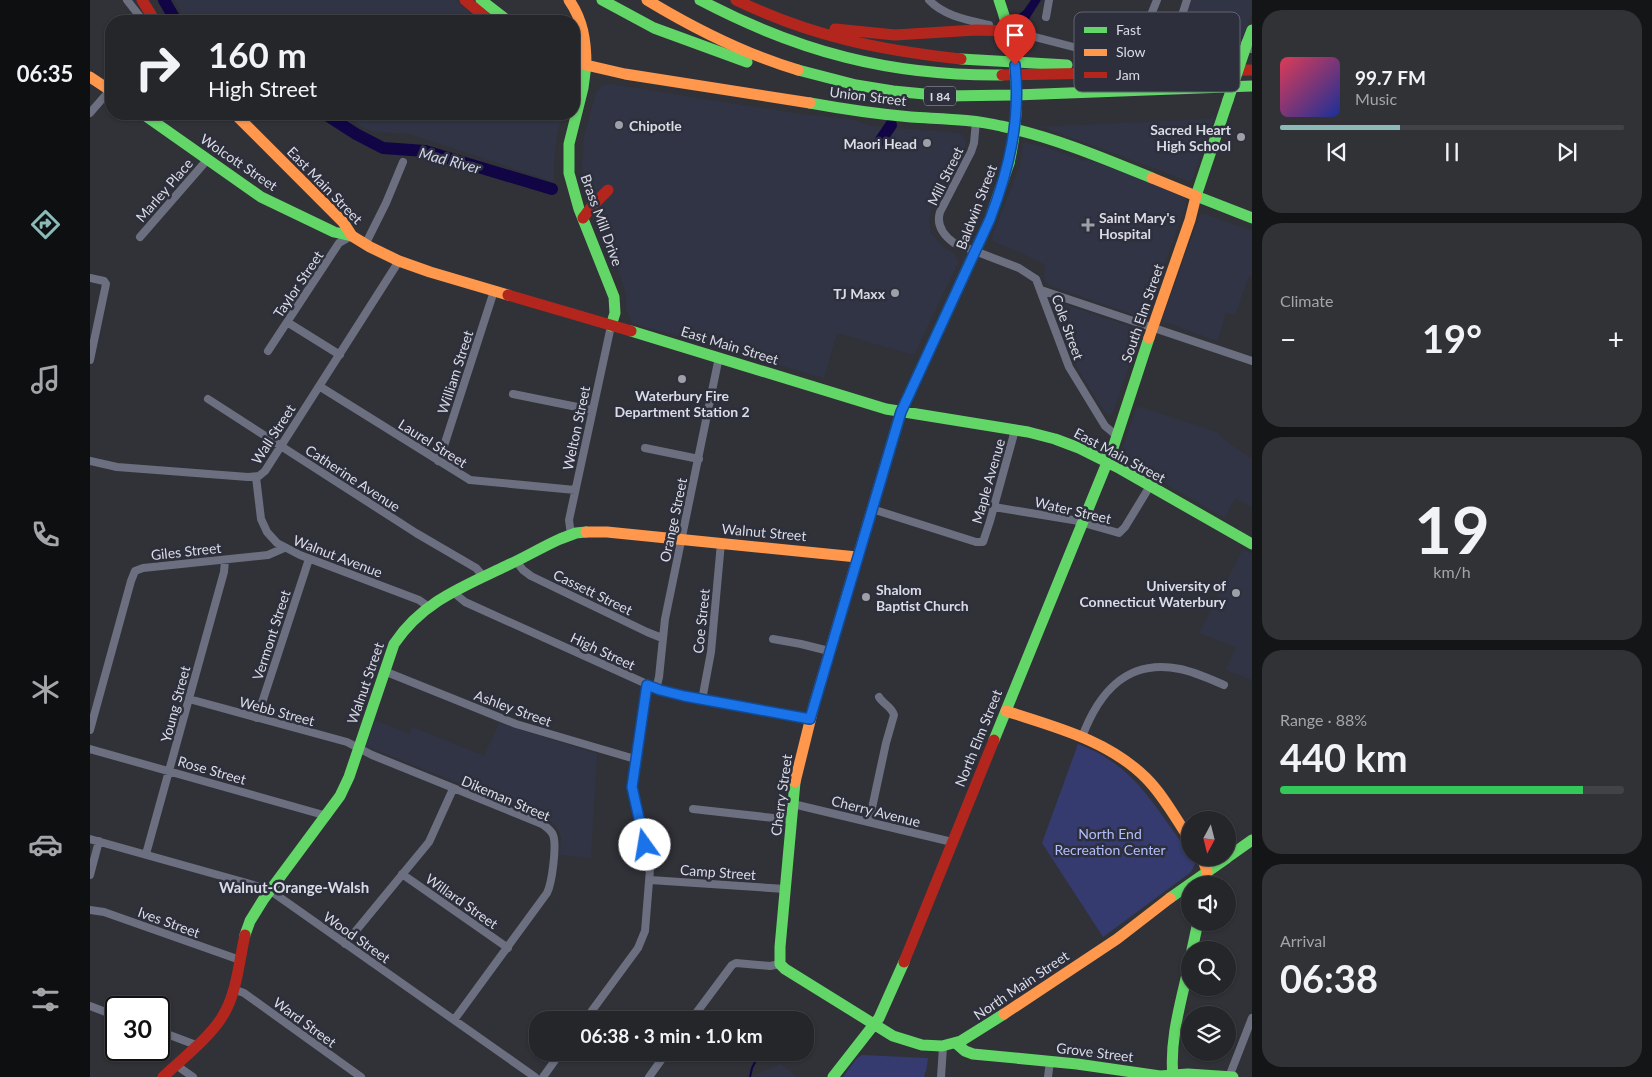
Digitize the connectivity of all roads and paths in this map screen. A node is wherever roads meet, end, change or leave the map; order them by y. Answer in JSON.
{"nodes":[{"id":1,"x":127,"y":0,"type":"edge"},
{"id":2,"x":142,"y":0,"type":"edge"},
{"id":3,"x":465,"y":0,"type":"edge"},
{"id":4,"x":481,"y":0,"type":"edge"},
{"id":5,"x":569,"y":0,"type":"edge"},
{"id":6,"x":602,"y":0,"type":"edge"},
{"id":7,"x":647,"y":0,"type":"edge"},
{"id":8,"x":700,"y":0,"type":"edge"},
{"id":9,"x":736,"y":0,"type":"edge"},
{"id":10,"x":929,"y":0,"type":"edge"},
{"id":11,"x":999,"y":0,"type":"edge"},
{"id":12,"x":1049,"y":0,"type":"edge"},
{"id":13,"x":1157,"y":0,"type":"edge"},
{"id":14,"x":1187,"y":0,"type":"edge"},
{"id":15,"x":1152,"y":12,"type":"edge"},
{"id":16,"x":1182,"y":12,"type":"edge"},
{"id":17,"x":768,"y":14,"type":"junction"},
{"id":18,"x":139,"y":15,"type":"edge"},
{"id":19,"x":151,"y":15,"type":"edge"},
{"id":20,"x":483,"y":15,"type":"edge"},
{"id":21,"x":500,"y":15,"type":"edge"},
{"id":22,"x":578,"y":15,"type":"edge"},
{"id":23,"x":1046,"y":17,"type":"dead end"},
{"id":24,"x":581,"y":20,"type":"joint"},
{"id":25,"x":580,"y":26,"type":"edge"},
{"id":26,"x":1252,"y":30,"type":"edge"},
{"id":27,"x":1013,"y":31,"type":"junction"},
{"id":28,"x":1074,"y":46,"type":"edge"},
{"id":29,"x":1250,"y":46,"type":"edge"},
{"id":30,"x":580,"y":60,"type":"edge"},
{"id":31,"x":1074,"y":64,"type":"edge"},
{"id":32,"x":586,"y":65,"type":"junction"},
{"id":33,"x":580,"y":66,"type":"edge"},
{"id":34,"x":797,"y":70,"type":"junction"},
{"id":35,"x":1240,"y":71,"type":"edge"},
{"id":36,"x":1074,"y":74,"type":"edge"},
{"id":37,"x":90,"y":77,"type":"edge"},
{"id":38,"x":105,"y":87,"type":"edge"},
{"id":39,"x":1074,"y":92,"type":"edge"},
{"id":40,"x":1231,"y":92,"type":"edge"},
{"id":41,"x":105,"y":97,"type":"edge"},
{"id":42,"x":580,"y":101,"type":"edge"},
{"id":43,"x":90,"y":113,"type":"edge"},
{"id":44,"x":151,"y":120,"type":"edge"},
{"id":45,"x":241,"y":120,"type":"edge"},
{"id":46,"x":574,"y":120,"type":"edge"},
{"id":47,"x":976,"y":122,"type":"junction"},
{"id":48,"x":207,"y":160,"type":"junction"},
{"id":49,"x":403,"y":162,"type":"dead end"},
{"id":50,"x":608,"y":190,"type":"dead end"},
{"id":51,"x":1196,"y":196,"type":"junction"},
{"id":52,"x":583,"y":218,"type":"junction"},
{"id":53,"x":1252,"y":218,"type":"edge"},
{"id":54,"x":352,"y":236,"type":"junction"},
{"id":55,"x":140,"y":237,"type":"dead end"},
{"id":56,"x":366,"y":243,"type":"junction"},
{"id":57,"x":975,"y":251,"type":"junction"},
{"id":58,"x":399,"y":262,"type":"junction"},
{"id":59,"x":90,"y":278,"type":"edge"},
{"id":60,"x":1041,"y":290,"type":"junction"},
{"id":61,"x":494,"y":291,"type":"junction"},
{"id":62,"x":287,"y":322,"type":"junction"},
{"id":63,"x":611,"y":326,"type":"junction"},
{"id":64,"x":1152,"y":328,"type":"junction"},
{"id":65,"x":268,"y":351,"type":"dead end"},
{"id":66,"x":340,"y":355,"type":"junction"},
{"id":67,"x":719,"y":358,"type":"junction"},
{"id":68,"x":90,"y":360,"type":"edge"},
{"id":69,"x":1252,"y":361,"type":"edge"},
{"id":70,"x":319,"y":386,"type":"junction"},
{"id":71,"x":513,"y":394,"type":"dead end"},
{"id":72,"x":208,"y":399,"type":"dead end"},
{"id":73,"x":592,"y":410,"type":"junction"},
{"id":74,"x":901,"y":412,"type":"junction"},
{"id":75,"x":1015,"y":430,"type":"junction"},
{"id":76,"x":1117,"y":436,"type":"junction"},
{"id":77,"x":282,"y":446,"type":"junction"},
{"id":78,"x":645,"y":448,"type":"dead end"},
{"id":79,"x":699,"y":459,"type":"junction"},
{"id":80,"x":90,"y":461,"type":"edge"},
{"id":81,"x":438,"y":461,"type":"junction"},
{"id":82,"x":1107,"y":462,"type":"junction"},
{"id":83,"x":256,"y":477,"type":"junction"},
{"id":84,"x":1150,"y":486,"type":"junction"},
{"id":85,"x":575,"y":490,"type":"junction"},
{"id":86,"x":994,"y":507,"type":"junction"},
{"id":87,"x":872,"y":509,"type":"junction"},
{"id":88,"x":1082,"y":522,"type":"junction"},
{"id":89,"x":571,"y":535,"type":"junction"},
{"id":90,"x":682,"y":540,"type":"junction"},
{"id":91,"x":721,"y":543,"type":"junction"},
{"id":92,"x":1252,"y":544,"type":"edge"},
{"id":93,"x":284,"y":548,"type":"junction"},
{"id":94,"x":857,"y":557,"type":"junction"},
{"id":95,"x":309,"y":559,"type":"junction"},
{"id":96,"x":225,"y":560,"type":"junction"},
{"id":97,"x":516,"y":562,"type":"junction"},
{"id":98,"x":484,"y":577,"type":"junction"},
{"id":99,"x":453,"y":592,"type":"junction"},
{"id":100,"x":429,"y":607,"type":"junction"},
{"id":101,"x":662,"y":638,"type":"junction"},
{"id":102,"x":773,"y":639,"type":"dead end"},
{"id":103,"x":829,"y":651,"type":"junction"},
{"id":104,"x":384,"y":671,"type":"junction"},
{"id":105,"x":647,"y":685,"type":"junction"},
{"id":106,"x":1224,"y":685,"type":"dead end"},
{"id":107,"x":656,"y":689,"type":"junction"},
{"id":108,"x":879,"y":696,"type":"dead end"},
{"id":109,"x":189,"y":699,"type":"junction"},
{"id":110,"x":702,"y":700,"type":"junction"},
{"id":111,"x":1006,"y":710,"type":"junction"},
{"id":112,"x":257,"y":718,"type":"junction"},
{"id":113,"x":810,"y":719,"type":"junction"},
{"id":114,"x":90,"y":730,"type":"edge"},
{"id":115,"x":1082,"y":737,"type":"junction"},
{"id":116,"x":358,"y":748,"type":"junction"},
{"id":117,"x":90,"y":749,"type":"edge"},
{"id":118,"x":635,"y":759,"type":"junction"},
{"id":119,"x":169,"y":770,"type":"junction"},
{"id":120,"x":453,"y":789,"type":"junction"},
{"id":121,"x":793,"y":804,"type":"junction"},
{"id":122,"x":693,"y":809,"type":"dead end"},
{"id":123,"x":327,"y":816,"type":"junction"},
{"id":124,"x":792,"y":820,"type":"junction"},
{"id":125,"x":869,"y":822,"type":"junction"},
{"id":126,"x":1181,"y":827,"type":"edge"},
{"id":127,"x":90,"y":839,"type":"edge"},
{"id":128,"x":1252,"y":840,"type":"edge"},
{"id":129,"x":99,"y":841,"type":"junction"},
{"id":130,"x":952,"y":842,"type":"junction"},
{"id":131,"x":1236,"y":851,"type":"edge"},
{"id":132,"x":146,"y":854,"type":"junction"},
{"id":133,"x":1205,"y":866,"type":"edge"},
{"id":134,"x":1214,"y":866,"type":"edge"},
{"id":135,"x":1207,"y":871,"type":"junction"},
{"id":136,"x":402,"y":874,"type":"junction"},
{"id":137,"x":90,"y":876,"type":"edge"},
{"id":138,"x":1207,"y":876,"type":"edge"},
{"id":139,"x":650,"y":880,"type":"junction"},
{"id":140,"x":785,"y":889,"type":"junction"},
{"id":141,"x":270,"y":891,"type":"junction"},
{"id":142,"x":1181,"y":891,"type":"edge"},
{"id":143,"x":1176,"y":893,"type":"junction"},
{"id":144,"x":90,"y":910,"type":"edge"},
{"id":145,"x":345,"y":944,"type":"junction"},
{"id":146,"x":508,"y":948,"type":"junction"},
{"id":147,"x":240,"y":960,"type":"junction"},
{"id":148,"x":780,"y":964,"type":"junction"},
{"id":149,"x":234,"y":989,"type":"junction"},
{"id":150,"x":1183,"y":996,"type":"edge"},
{"id":151,"x":90,"y":1006,"type":"edge"},
{"id":152,"x":592,"y":1011,"type":"edge"},
{"id":153,"x":698,"y":1011,"type":"edge"},
{"id":154,"x":105,"y":1012,"type":"edge"},
{"id":155,"x":1252,"y":1018,"type":"edge"},
{"id":156,"x":454,"y":1020,"type":"junction"},
{"id":157,"x":875,"y":1024,"type":"junction"},
{"id":158,"x":170,"y":1035,"type":"edge"},
{"id":159,"x":957,"y":1044,"type":"junction"},
{"id":160,"x":196,"y":1045,"type":"junction"},
{"id":161,"x":943,"y":1047,"type":"junction"},
{"id":162,"x":555,"y":1061,"type":"edge"},
{"id":163,"x":661,"y":1061,"type":"edge"},
{"id":164,"x":1050,"y":1061,"type":"junction"},
{"id":165,"x":176,"y":1065,"type":"junction"},
{"id":166,"x":1173,"y":1076,"type":"edge"},
{"id":167,"x":163,"y":1077,"type":"edge"},
{"id":168,"x":193,"y":1077,"type":"edge"},
{"id":169,"x":361,"y":1077,"type":"edge"},
{"id":170,"x":535,"y":1077,"type":"edge"},
{"id":171,"x":543,"y":1077,"type":"edge"},
{"id":172,"x":649,"y":1077,"type":"edge"},
{"id":173,"x":833,"y":1077,"type":"edge"},
{"id":174,"x":940,"y":1077,"type":"edge"},
{"id":175,"x":1048,"y":1077,"type":"edge"},
{"id":176,"x":1231,"y":1077,"type":"edge"}],
"edges":[{"from":1,"to":18,"type":"street"},
{"from":2,"to":19,"type":"main road"},
{"from":3,"to":20,"type":"main road"},
{"from":4,"to":21,"type":"main road"},
{"from":5,"to":22,"type":"main road"},
{"from":6,"to":34,"type":"main road"},
{"from":7,"to":34,"type":"main road","number":"I 84"},
{"from":8,"to":36,"type":"main road","number":"I 84"},
{"from":9,"to":17,"type":"main road"},
{"from":10,"to":27,"type":"street"},
{"from":11,"to":57,"type":"main road","name":"Baldwin Street","bridge":true},
{"from":12,"to":23,"type":"street"},
{"from":13,"to":15,"type":"street"},
{"from":14,"to":16,"type":"street"},
{"from":17,"to":27,"type":"main road"},
{"from":17,"to":31,"type":"main road"},
{"from":24,"to":25,"type":"main road"},
{"from":24,"to":32,"type":"main road","name":"Brass Mill Drive"},
{"from":26,"to":29,"type":"main road","name":"South Elm Street"},
{"from":27,"to":28,"type":"street"},
{"from":29,"to":35,"type":"main road","name":"South Elm Street","bridge":true},
{"from":30,"to":32,"type":"main road","name":"Union Street"},
{"from":32,"to":33,"type":"main road","name":"Union Street"},
{"from":32,"to":42,"type":"main road","name":"Brass Mill Drive"},
{"from":32,"to":47,"type":"main road","name":"Union Street"},
{"from":34,"to":39,"type":"main road","number":"I 84"},
{"from":37,"to":38,"type":"main road"},
{"from":40,"to":51,"type":"main road","name":"South Elm Street","bridge":true},
{"from":41,"to":43,"type":"street"},
{"from":44,"to":48,"type":"main road","name":"Wolcott Street"},
{"from":45,"to":54,"type":"main road","name":"East Main Street"},
{"from":46,"to":52,"type":"main road","name":"Brass Mill Drive"},
{"from":47,"to":51,"type":"main road","name":"Union Street"},
{"from":47,"to":57,"type":"street","name":"Mill Street"},
{"from":48,"to":54,"type":"main road","name":"Wolcott Street"},
{"from":48,"to":55,"type":"street","name":"Marley Place"},
{"from":49,"to":56,"type":"street"},
{"from":50,"to":52,"type":"main road"},
{"from":51,"to":53,"type":"main road","name":"Union Street"},
{"from":51,"to":64,"type":"main road","name":"South Elm Street"},
{"from":52,"to":63,"type":"main road","name":"Brass Mill Drive"},
{"from":54,"to":56,"type":"main road","name":"East Main Street"},
{"from":54,"to":62,"type":"street","name":"Taylor Street"},
{"from":56,"to":58,"type":"main road","name":"East Main Street"},
{"from":57,"to":60,"type":"street","name":"Cole Street"},
{"from":57,"to":74,"type":"main road","name":"Baldwin Street"},
{"from":58,"to":61,"type":"main road","name":"East Main Street"},
{"from":58,"to":66,"type":"street","name":"Wall Street"},
{"from":59,"to":68,"type":"street"},
{"from":60,"to":64,"type":"street"},
{"from":60,"to":76,"type":"street","name":"Cole Street"},
{"from":61,"to":63,"type":"main road","name":"East Main Street"},
{"from":61,"to":81,"type":"street","name":"William Street"},
{"from":62,"to":65,"type":"street","name":"Taylor Street"},
{"from":62,"to":66,"type":"street"},
{"from":63,"to":67,"type":"main road","name":"East Main Street"},
{"from":63,"to":73,"type":"street","name":"Welton Street"},
{"from":64,"to":69,"type":"street"},
{"from":64,"to":76,"type":"main road","name":"South Elm Street"},
{"from":66,"to":70,"type":"street","name":"Wall Street"},
{"from":67,"to":74,"type":"main road","name":"East Main Street"},
{"from":67,"to":79,"type":"street","name":"Orange Street"},
{"from":70,"to":77,"type":"street","name":"Wall Street"},
{"from":70,"to":81,"type":"street","name":"Laurel Street"},
{"from":71,"to":73,"type":"street"},
{"from":72,"to":77,"type":"street","name":"Catherine Avenue"},
{"from":73,"to":85,"type":"street","name":"Welton Street"},
{"from":74,"to":75,"type":"main road","name":"East Main Street"},
{"from":74,"to":87,"type":"main road","name":"Cherry Street"},
{"from":75,"to":82,"type":"main road","name":"East Main Street"},
{"from":75,"to":86,"type":"street","name":"Maple Avenue"},
{"from":76,"to":82,"type":"main road","name":"South Elm Street"},
{"from":77,"to":83,"type":"street","name":"Wall Street"},
{"from":77,"to":98,"type":"street","name":"Catherine Avenue"},
{"from":78,"to":79,"type":"street"},
{"from":79,"to":90,"type":"street","name":"Orange Street"},
{"from":80,"to":83,"type":"street","name":"Wall Street"},
{"from":81,"to":85,"type":"street","name":"Laurel Street"},
{"from":82,"to":84,"type":"main road","name":"East Main Street"},
{"from":82,"to":88,"type":"main road","name":"North Elm Street"},
{"from":83,"to":93,"type":"street","name":"Walnut Avenue"},
{"from":84,"to":88,"type":"street","name":"Water Street"},
{"from":84,"to":92,"type":"main road","name":"East Main Street"},
{"from":85,"to":89,"type":"street","name":"Welton Street"},
{"from":86,"to":87,"type":"street","name":"Maple Avenue"},
{"from":86,"to":88,"type":"street","name":"Water Street"},
{"from":87,"to":94,"type":"main road","name":"Cherry Street"},
{"from":88,"to":111,"type":"main road","name":"North Elm Street"},
{"from":89,"to":90,"type":"main road","name":"Walnut Street"},
{"from":89,"to":97,"type":"main road","name":"Walnut Street"},
{"from":90,"to":91,"type":"main road","name":"Walnut Street"},
{"from":90,"to":101,"type":"street","name":"Orange Street"},
{"from":91,"to":94,"type":"main road","name":"Walnut Street"},
{"from":91,"to":110,"type":"street","name":"Coe Street"},
{"from":93,"to":95,"type":"street","name":"Walnut Avenue"},
{"from":93,"to":96,"type":"street","name":"Giles Street"},
{"from":94,"to":103,"type":"main road","name":"Cherry Street"},
{"from":95,"to":100,"type":"street","name":"Walnut Avenue"},
{"from":95,"to":112,"type":"street","name":"Vermont Street"},
{"from":96,"to":109,"type":"street","name":"Young Street"},
{"from":96,"to":114,"type":"street","name":"Giles Street"},
{"from":97,"to":98,"type":"main road","name":"Walnut Street"},
{"from":97,"to":101,"type":"street","name":"Cassett Street"},
{"from":98,"to":99,"type":"main road","name":"Walnut Street"},
{"from":99,"to":100,"type":"main road","name":"Walnut Street"},
{"from":99,"to":105,"type":"street","name":"High Street"},
{"from":100,"to":104,"type":"main road","name":"Walnut Street"},
{"from":101,"to":107,"type":"street","name":"Orange Street"},
{"from":102,"to":103,"type":"street"},
{"from":103,"to":113,"type":"main road","name":"Cherry Street"},
{"from":104,"to":116,"type":"main road","name":"Walnut Street"},
{"from":104,"to":118,"type":"street","name":"Ashley Street"},
{"from":105,"to":107,"type":"street","name":"High Street"},
{"from":105,"to":118,"type":"street"},
{"from":106,"to":115,"type":"street"},
{"from":107,"to":110,"type":"street","name":"High Street"},
{"from":108,"to":125,"type":"street"},
{"from":109,"to":112,"type":"street","name":"Webb Street"},
{"from":109,"to":119,"type":"street","name":"Young Street"},
{"from":110,"to":113,"type":"street","name":"High Street"},
{"from":111,"to":115,"type":"main road"},
{"from":111,"to":130,"type":"main road","name":"North Elm Street"},
{"from":112,"to":116,"type":"street","name":"Webb Street"},
{"from":113,"to":121,"type":"main road","name":"Cherry Street"},
{"from":115,"to":126,"type":"main road"},
{"from":116,"to":120,"type":"street","name":"Dikeman Street"},
{"from":116,"to":123,"type":"main road","name":"Walnut Street"},
{"from":117,"to":119,"type":"street","name":"Rose Street"},
{"from":118,"to":139,"type":"street"},
{"from":119,"to":123,"type":"street","name":"Rose Street"},
{"from":119,"to":132,"type":"street","name":"Young Street"},
{"from":120,"to":136,"type":"street"},
{"from":120,"to":146,"type":"street","name":"Dikeman Street"},
{"from":121,"to":124,"type":"main road","name":"Cherry Street"},
{"from":121,"to":125,"type":"street","name":"Cherry Avenue"},
{"from":122,"to":124,"type":"street"},
{"from":123,"to":141,"type":"main road","name":"Walnut Street"},
{"from":124,"to":140,"type":"main road","name":"Cherry Street"},
{"from":125,"to":130,"type":"street","name":"Cherry Avenue"},
{"from":127,"to":129,"type":"street","name":"Wood Street"},
{"from":128,"to":131,"type":"main road","name":"North Main Street"},
{"from":129,"to":132,"type":"street","name":"Wood Street"},
{"from":129,"to":137,"type":"street"},
{"from":130,"to":157,"type":"main road","name":"North Elm Street"},
{"from":132,"to":141,"type":"street","name":"Wood Street"},
{"from":133,"to":135,"type":"main road"},
{"from":134,"to":135,"type":"main road","name":"North Main Street"},
{"from":135,"to":138,"type":"main road"},
{"from":135,"to":143,"type":"main road","name":"North Main Street"},
{"from":136,"to":145,"type":"street"},
{"from":136,"to":146,"type":"street","name":"Willard Street"},
{"from":139,"to":140,"type":"street","name":"Camp Street"},
{"from":139,"to":152,"type":"street"},
{"from":140,"to":148,"type":"main road","name":"Cherry Street"},
{"from":141,"to":145,"type":"street","name":"Wood Street"},
{"from":141,"to":147,"type":"main road","name":"Walnut Street"},
{"from":142,"to":143,"type":"main road"},
{"from":143,"to":159,"type":"main road","name":"North Main Street"},
{"from":144,"to":147,"type":"street","name":"Ives Street"},
{"from":145,"to":156,"type":"street","name":"Wood Street"},
{"from":146,"to":156,"type":"street","name":"Dikeman Street"},
{"from":147,"to":149,"type":"main road","name":"Walnut Street"},
{"from":148,"to":153,"type":"street"},
{"from":148,"to":157,"type":"main road"},
{"from":149,"to":160,"type":"main road","name":"Walnut Street"},
{"from":149,"to":169,"type":"street","name":"Ward Street"},
{"from":150,"to":166,"type":"main road"},
{"from":151,"to":154,"type":"street"},
{"from":155,"to":176,"type":"street"},
{"from":156,"to":170,"type":"street","name":"Wood Street"},
{"from":157,"to":161,"type":"main road","name":"North Main Street"},
{"from":157,"to":173,"type":"main road"},
{"from":158,"to":160,"type":"street"},
{"from":159,"to":161,"type":"main road","name":"North Main Street"},
{"from":159,"to":164,"type":"main road","name":"Grove Street"},
{"from":160,"to":165,"type":"main road","name":"Walnut Street"},
{"from":161,"to":174,"type":"street"},
{"from":162,"to":171,"type":"street"},
{"from":163,"to":172,"type":"street"},
{"from":164,"to":166,"type":"main road","name":"Grove Street"},
{"from":164,"to":175,"type":"street"},
{"from":165,"to":167,"type":"main road","name":"Walnut Street"},
{"from":165,"to":168,"type":"street"},
{"from":166,"to":176,"type":"main road","name":"Grove Street"}]}
